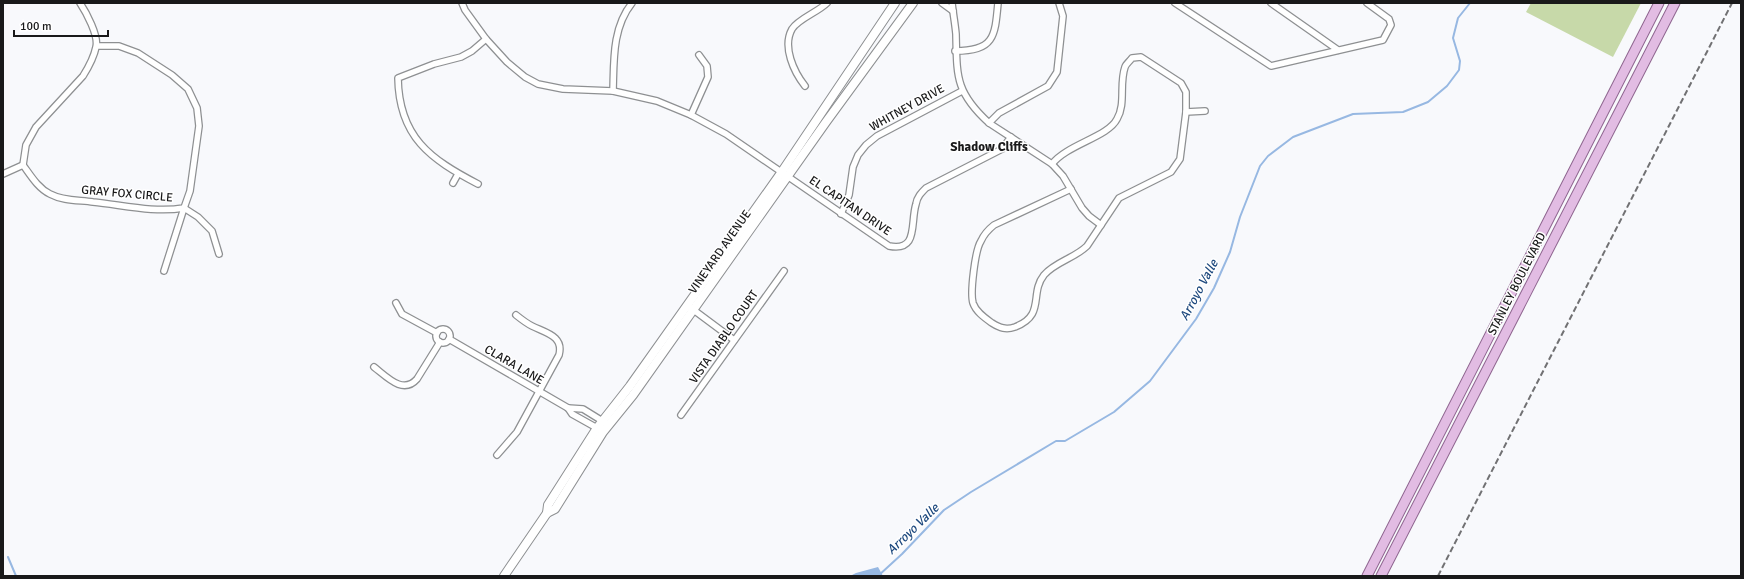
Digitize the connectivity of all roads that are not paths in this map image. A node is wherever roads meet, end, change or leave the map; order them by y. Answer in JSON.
{"nodes":[{"id":1,"x":80,"y":3,"type":"edge"},
{"id":2,"x":462,"y":3,"type":"edge"},
{"id":3,"x":632,"y":3,"type":"edge"},
{"id":4,"x":827,"y":3,"type":"edge"},
{"id":5,"x":895,"y":3,"type":"edge"},
{"id":6,"x":913,"y":3,"type":"edge"},
{"id":7,"x":942,"y":3,"type":"edge"},
{"id":8,"x":952,"y":3,"type":"edge"},
{"id":9,"x":998,"y":3,"type":"edge"},
{"id":10,"x":1059,"y":3,"type":"edge"},
{"id":11,"x":1174,"y":3,"type":"edge"},
{"id":12,"x":1270,"y":3,"type":"edge"},
{"id":13,"x":1367,"y":3,"type":"edge"},
{"id":14,"x":1659,"y":3,"type":"edge"},
{"id":15,"x":1674,"y":3,"type":"edge"},
{"id":16,"x":953,"y":11,"type":"junction"},
{"id":17,"x":486,"y":39,"type":"junction"},
{"id":18,"x":97,"y":46,"type":"junction"},
{"id":19,"x":1338,"y":50,"type":"junction"},
{"id":20,"x":955,"y":51,"type":"junction"},
{"id":21,"x":699,"y":55,"type":"dead end"},
{"id":22,"x":806,"y":86,"type":"dead end"},
{"id":23,"x":613,"y":91,"type":"junction"},
{"id":24,"x":962,"y":91,"type":"junction"},
{"id":25,"x":1186,"y":112,"type":"junction"},
{"id":26,"x":1205,"y":112,"type":"dead end"},
{"id":27,"x":691,"y":115,"type":"junction"},
{"id":28,"x":989,"y":123,"type":"junction"},
{"id":29,"x":1010,"y":137,"type":"junction"},
{"id":30,"x":1052,"y":164,"type":"junction"},
{"id":31,"x":23,"y":165,"type":"junction"},
{"id":32,"x":3,"y":174,"type":"edge"},
{"id":33,"x":458,"y":174,"type":"junction"},
{"id":34,"x":785,"y":175,"type":"junction"},
{"id":35,"x":453,"y":183,"type":"dead end"},
{"id":36,"x":478,"y":184,"type":"dead end"},
{"id":37,"x":1071,"y":189,"type":"junction"},
{"id":38,"x":184,"y":208,"type":"junction"},
{"id":39,"x":841,"y":214,"type":"junction"},
{"id":40,"x":1102,"y":225,"type":"junction"},
{"id":41,"x":219,"y":254,"type":"dead end"},
{"id":42,"x":164,"y":271,"type":"dead end"},
{"id":43,"x":784,"y":271,"type":"dead end"},
{"id":44,"x":396,"y":303,"type":"dead end"},
{"id":45,"x":690,"y":308,"type":"junction"},
{"id":46,"x":516,"y":315,"type":"dead end"},
{"id":47,"x":437,"y":333,"type":"junction"},
{"id":48,"x":449,"y":339,"type":"junction"},
{"id":49,"x":734,"y":340,"type":"junction"},
{"id":50,"x":440,"y":342,"type":"junction"},
{"id":51,"x":374,"y":367,"type":"dead end"},
{"id":52,"x":539,"y":392,"type":"junction"},
{"id":53,"x":568,"y":408,"type":"junction"},
{"id":54,"x":682,"y":416,"type":"dead end"},
{"id":55,"x":605,"y":422,"type":"junction"},
{"id":56,"x":596,"y":428,"type":"junction"},
{"id":57,"x":497,"y":455,"type":"dead end"},
{"id":58,"x":547,"y":513,"type":"junction"},
{"id":59,"x":504,"y":576,"type":"edge"},
{"id":60,"x":1367,"y":576,"type":"edge"},
{"id":61,"x":1381,"y":576,"type":"edge"}],
"edges":[{"from":1,"to":18,"type":"street"},
{"from":2,"to":17,"type":"street","name":"EL CAPITAN DRIVE"},
{"from":3,"to":23,"type":"street"},
{"from":4,"to":22,"type":"street"},
{"from":5,"to":34,"type":"street","name":"VINEYARD AVENUE"},
{"from":6,"to":34,"type":"street","name":"VINEYARD AVENUE"},
{"from":7,"to":16,"type":"street"},
{"from":8,"to":16,"type":"street"},
{"from":9,"to":20,"type":"street"},
{"from":10,"to":28,"type":"street"},
{"from":11,"to":19,"type":"street"},
{"from":12,"to":19,"type":"street"},
{"from":13,"to":19,"type":"street"},
{"from":14,"to":60,"type":"main road","name":"STANLEY BOULEVARD"},
{"from":15,"to":61,"type":"main road","name":"STANLEY BOULEVARD"},
{"from":16,"to":20,"type":"street"},
{"from":17,"to":23,"type":"street","name":"EL CAPITAN DRIVE"},
{"from":17,"to":33,"type":"street"},
{"from":18,"to":31,"type":"street"},
{"from":18,"to":38,"type":"street","name":"GRAY FOX CIRCLE"},
{"from":20,"to":24,"type":"street"},
{"from":21,"to":27,"type":"street"},
{"from":23,"to":27,"type":"street","name":"EL CAPITAN DRIVE"},
{"from":24,"to":28,"type":"street"},
{"from":24,"to":39,"type":"street","name":"WHITNEY DRIVE"},
{"from":25,"to":26,"type":"street"},
{"from":25,"to":30,"type":"street"},
{"from":25,"to":40,"type":"street"},
{"from":27,"to":34,"type":"street","name":"EL CAPITAN DRIVE"},
{"from":28,"to":29,"type":"street"},
{"from":29,"to":30,"type":"street"},
{"from":29,"to":39,"type":"street","name":"EL CAPITAN DRIVE"},
{"from":30,"to":37,"type":"street"},
{"from":31,"to":32,"type":"street"},
{"from":31,"to":38,"type":"street","name":"GRAY FOX CIRCLE"},
{"from":33,"to":35,"type":"street"},
{"from":33,"to":36,"type":"street"},
{"from":34,"to":39,"type":"street","name":"EL CAPITAN DRIVE"},
{"from":34,"to":45,"type":"street","name":"VINEYARD AVENUE"},
{"from":37,"to":40,"type":"street"},
{"from":37,"to":40,"type":"street"},
{"from":38,"to":41,"type":"street"},
{"from":38,"to":42,"type":"street"},
{"from":43,"to":49,"type":"street","name":"VISTA DIABLO COURT"},
{"from":44,"to":47,"type":"street"},
{"from":45,"to":49,"type":"street"},
{"from":45,"to":55,"type":"street","name":"VINEYARD AVENUE"},
{"from":46,"to":52,"type":"street"},
{"from":47,"to":48,"type":"street"},
{"from":47,"to":50,"type":"street"},
{"from":48,"to":50,"type":"street"},
{"from":48,"to":52,"type":"street","name":"CLARA LANE"},
{"from":49,"to":54,"type":"street","name":"VISTA DIABLO COURT"},
{"from":50,"to":51,"type":"street"},
{"from":52,"to":53,"type":"street","name":"CLARA LANE"},
{"from":52,"to":57,"type":"street"},
{"from":53,"to":55,"type":"street","name":"CLARA LANE"},
{"from":53,"to":56,"type":"street","name":"CLARA LANE"},
{"from":55,"to":56,"type":"street","name":"VINEYARD AVENUE"},
{"from":55,"to":58,"type":"street","name":"VINEYARD AVENUE"},
{"from":56,"to":58,"type":"street","name":"VINEYARD AVENUE"},
{"from":58,"to":59,"type":"street","name":"VINEYARD AVENUE"}]}
